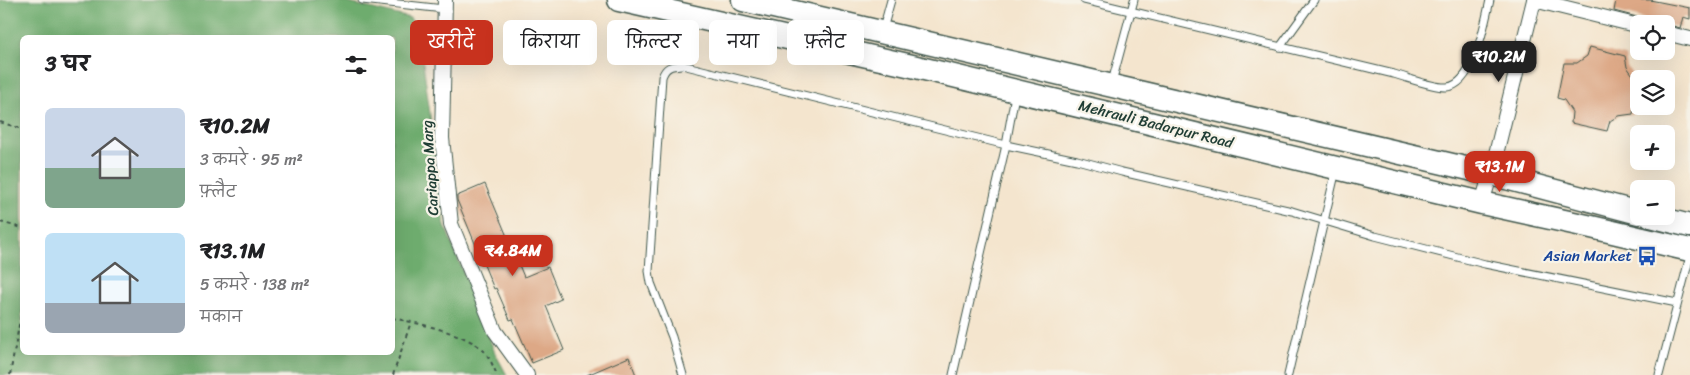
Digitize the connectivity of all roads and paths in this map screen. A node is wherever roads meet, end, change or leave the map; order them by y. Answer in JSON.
{"nodes":[{"id":1,"x":362,"y":0,"type":"edge"},
{"id":2,"x":620,"y":0,"type":"edge"},
{"id":3,"x":743,"y":0,"type":"edge"},
{"id":4,"x":891,"y":0,"type":"edge"},
{"id":5,"x":1084,"y":0,"type":"edge"},
{"id":6,"x":1134,"y":0,"type":"edge"},
{"id":7,"x":1314,"y":0,"type":"edge"},
{"id":8,"x":1490,"y":0,"type":"edge"},
{"id":9,"x":1534,"y":0,"type":"edge"},
{"id":10,"x":444,"y":4,"type":"edge"},
{"id":11,"x":1131,"y":11,"type":"junction"},
{"id":12,"x":1630,"y":24,"type":"edge"},
{"id":13,"x":882,"y":32,"type":"junction"},
{"id":14,"x":1675,"y":35,"type":"edge"},
{"id":15,"x":1690,"y":39,"type":"edge"},
{"id":16,"x":918,"y":41,"type":"junction"},
{"id":17,"x":1280,"y":47,"type":"junction"},
{"id":18,"x":912,"y":66,"type":"junction"},
{"id":19,"x":1110,"y":86,"type":"junction"},
{"id":20,"x":1016,"y":90,"type":"junction"},
{"id":21,"x":0,"y":122,"type":"edge"},
{"id":22,"x":20,"y":128,"type":"edge"},
{"id":23,"x":1006,"y":145,"type":"junction"},
{"id":24,"x":1337,"y":168,"type":"junction"},
{"id":25,"x":1491,"y":174,"type":"junction"},
{"id":26,"x":1482,"y":203,"type":"junction"},
{"id":27,"x":1630,"y":211,"type":"edge"},
{"id":28,"x":1324,"y":221,"type":"junction"},
{"id":29,"x":0,"y":222,"type":"edge"},
{"id":30,"x":1675,"y":222,"type":"edge"},
{"id":31,"x":1690,"y":226,"type":"edge"},
{"id":32,"x":20,"y":227,"type":"edge"},
{"id":33,"x":1690,"y":250,"type":"edge"},
{"id":34,"x":1690,"y":256,"type":"edge"},
{"id":35,"x":1677,"y":303,"type":"junction"},
{"id":36,"x":395,"y":319,"type":"edge"},
{"id":37,"x":20,"y":320,"type":"edge"},
{"id":38,"x":411,"y":322,"type":"junction"},
{"id":39,"x":10,"y":375,"type":"edge"},
{"id":40,"x":393,"y":375,"type":"edge"},
{"id":41,"x":496,"y":375,"type":"edge"},
{"id":42,"x":527,"y":375,"type":"edge"},
{"id":43,"x":683,"y":375,"type":"edge"},
{"id":44,"x":952,"y":375,"type":"edge"},
{"id":45,"x":1288,"y":375,"type":"edge"},
{"id":46,"x":1659,"y":375,"type":"edge"}],
"edges":[{"from":1,"to":10,"type":"lane"},
{"from":2,"to":18,"type":"main road","name":"Mehrauli Badarpur Road"},
{"from":3,"to":13,"type":"main road","name":"Mehrauli Badarpur Road"},
{"from":4,"to":13,"type":"lane"},
{"from":5,"to":11,"type":"lane"},
{"from":6,"to":11,"type":"lane"},
{"from":7,"to":17,"type":"lane"},
{"from":8,"to":17,"type":"lane"},
{"from":9,"to":12,"type":"street"},
{"from":9,"to":25,"type":"street"},
{"from":10,"to":42,"type":"street","name":"Cariappa Marg"},
{"from":11,"to":17,"type":"lane"},
{"from":11,"to":19,"type":"lane"},
{"from":13,"to":16,"type":"main road","name":"Mehrauli Badarpur Road"},
{"from":14,"to":15,"type":"street"},
{"from":16,"to":18,"type":"main road"},
{"from":16,"to":19,"type":"main road","name":"Mehrauli Badarpur Road"},
{"from":18,"to":20,"type":"main road","name":"Mehrauli Badarpur Road"},
{"from":19,"to":25,"type":"main road","name":"Mehrauli Badarpur Road"},
{"from":20,"to":23,"type":"lane"},
{"from":20,"to":24,"type":"main road","name":"Mehrauli Badarpur Road"},
{"from":21,"to":22,"type":"path"},
{"from":23,"to":28,"type":"lane"},
{"from":23,"to":43,"type":"lane"},
{"from":23,"to":44,"type":"lane"},
{"from":24,"to":26,"type":"main road","name":"Mehrauli Badarpur Road"},
{"from":24,"to":28,"type":"lane"},
{"from":25,"to":26,"type":"street"},
{"from":25,"to":27,"type":"main road","name":"Mehrauli Badarpur Road"},
{"from":26,"to":33,"type":"main road","name":"Mehrauli Badarpur Road"},
{"from":28,"to":35,"type":"lane"},
{"from":28,"to":45,"type":"lane"},
{"from":29,"to":32,"type":"path"},
{"from":30,"to":31,"type":"main road"},
{"from":34,"to":35,"type":"lane"},
{"from":35,"to":46,"type":"lane"},
{"from":36,"to":38,"type":"path"},
{"from":37,"to":39,"type":"path"},
{"from":38,"to":40,"type":"path"},
{"from":38,"to":41,"type":"path"}]}
